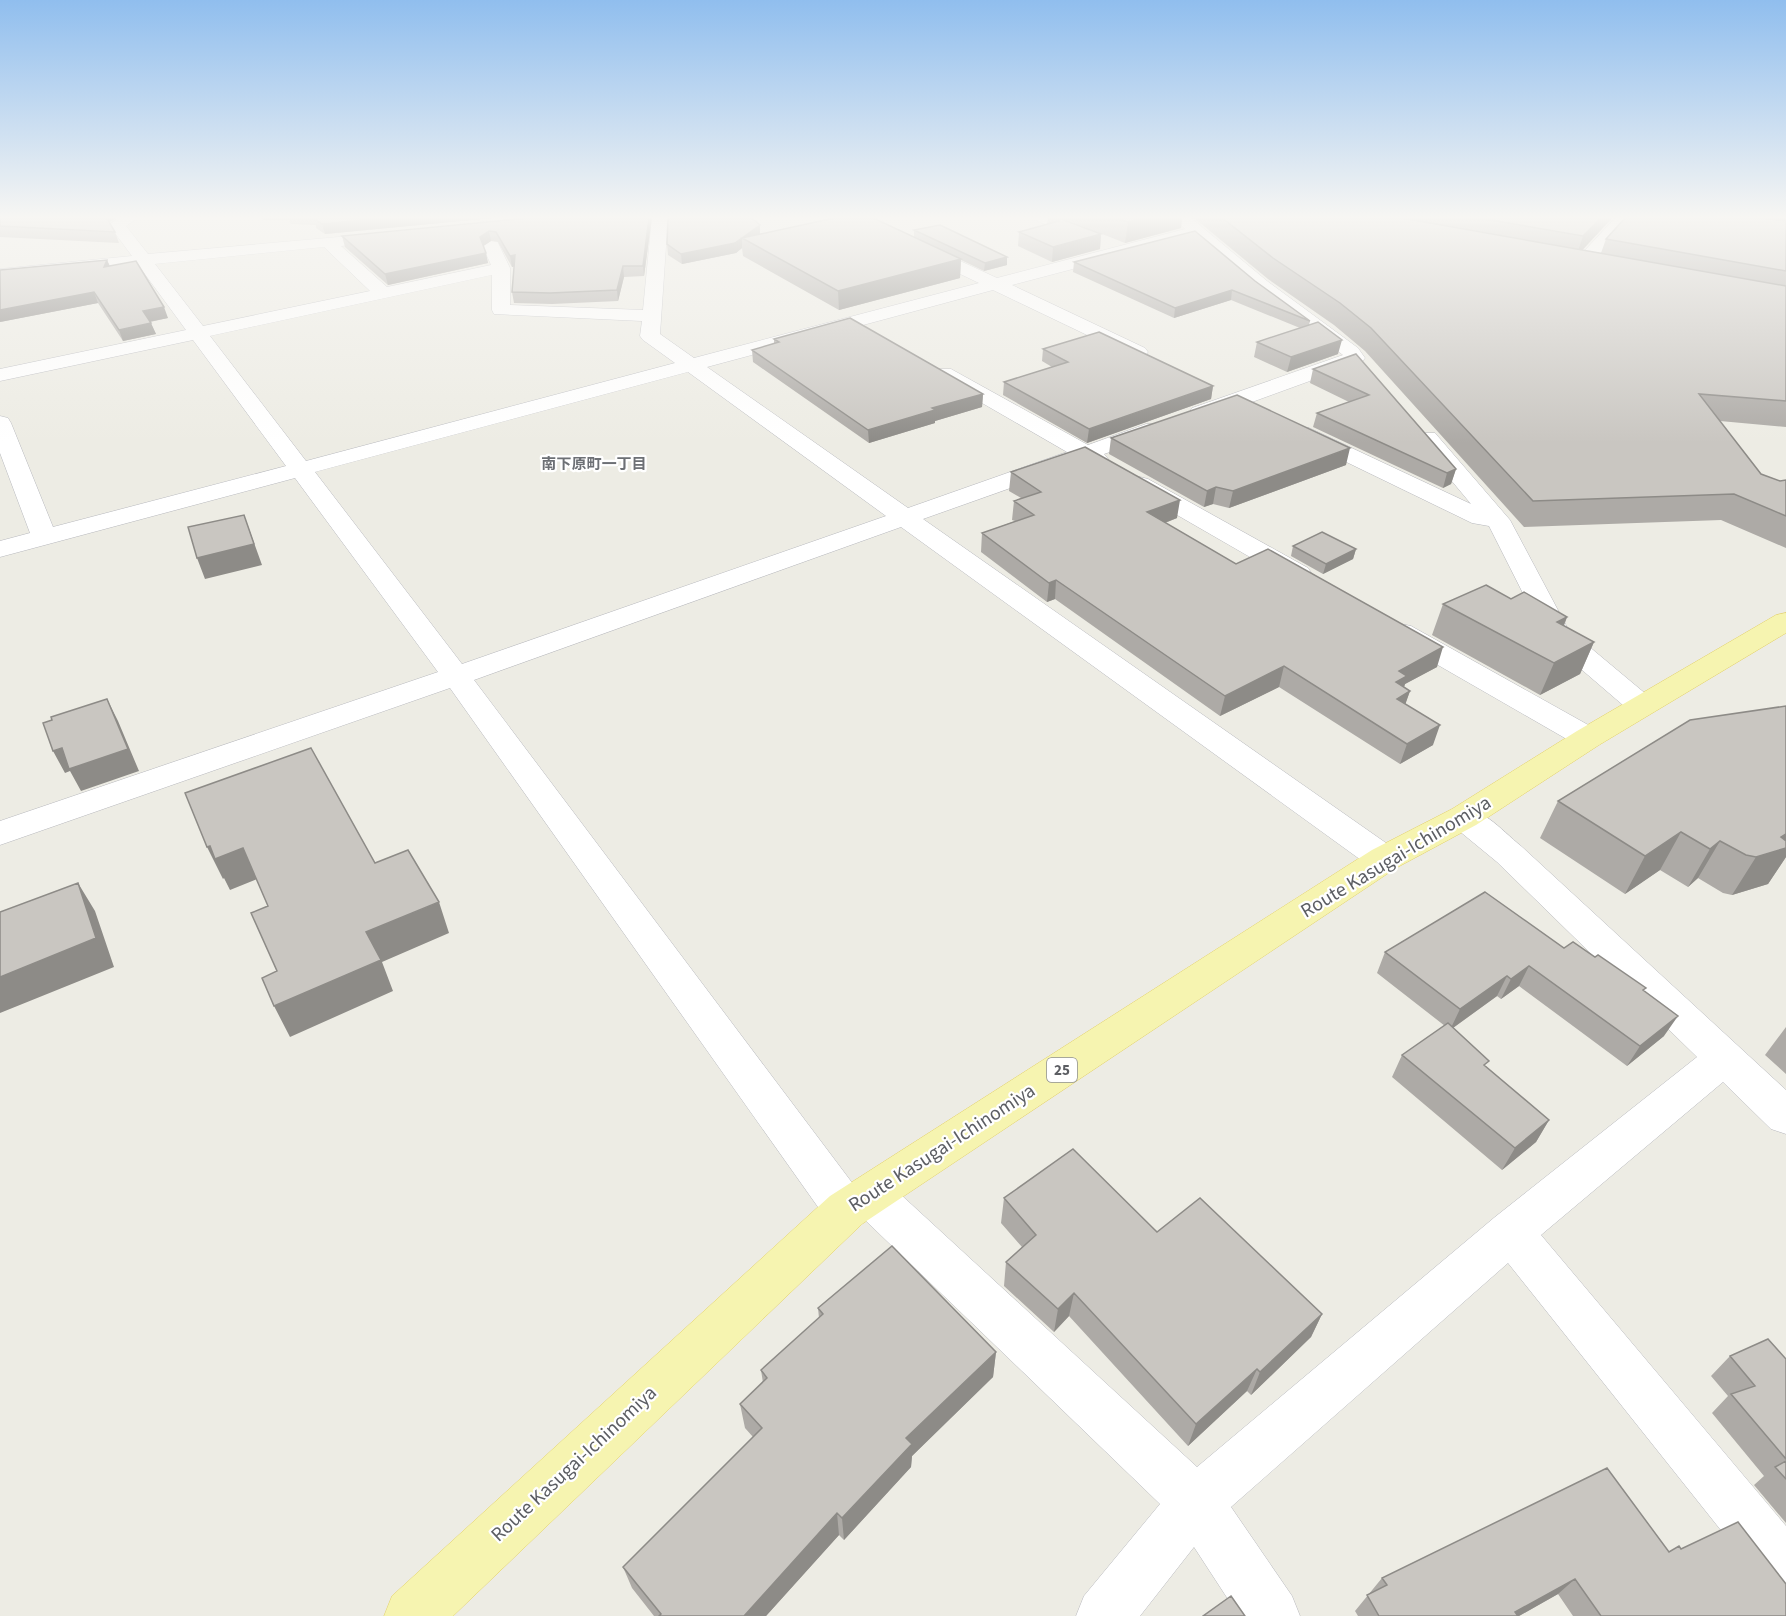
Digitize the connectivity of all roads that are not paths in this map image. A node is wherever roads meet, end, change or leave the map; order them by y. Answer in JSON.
{"nodes":[{"id":1,"x":168,"y":292,"type":"edge"},
{"id":2,"x":501,"y":292,"type":"edge"},
{"id":3,"x":653,"y":292,"type":"edge"},
{"id":4,"x":962,"y":292,"type":"edge"},
{"id":5,"x":1016,"y":292,"type":"edge"},
{"id":6,"x":1271,"y":292,"type":"edge"},
{"id":7,"x":383,"y":293,"type":"edge"},
{"id":8,"x":651,"y":316,"type":"junction"},
{"id":9,"x":854,"y":322,"type":"junction"},
{"id":10,"x":199,"y":333,"type":"junction"},
{"id":11,"x":884,"y":339,"type":"edge"},
{"id":12,"x":1153,"y":360,"type":"edge"},
{"id":13,"x":924,"y":362,"type":"edge"},
{"id":14,"x":690,"y":365,"type":"junction"},
{"id":15,"x":0,"y":375,"type":"edge"},
{"id":16,"x":1412,"y":421,"type":"edge"},
{"id":17,"x":0,"y":423,"type":"edge"},
{"id":18,"x":1289,"y":426,"type":"edge"},
{"id":19,"x":1084,"y":453,"type":"junction"},
{"id":20,"x":301,"y":469,"type":"junction"},
{"id":21,"x":906,"y":517,"type":"junction"},
{"id":22,"x":1498,"y":520,"type":"junction"},
{"id":23,"x":44,"y":537,"type":"junction"},
{"id":24,"x":0,"y":549,"type":"edge"},
{"id":25,"x":1321,"y":587,"type":"edge"},
{"id":26,"x":1383,"y":621,"type":"edge"},
{"id":27,"x":1786,"y":621,"type":"edge"},
{"id":28,"x":456,"y":676,"type":"junction"},
{"id":29,"x":1642,"y":706,"type":"junction"},
{"id":30,"x":1588,"y":738,"type":"junction"},
{"id":31,"x":1464,"y":816,"type":"junction"},
{"id":32,"x":0,"y":832,"type":"edge"},
{"id":33,"x":1384,"y":859,"type":"junction"},
{"id":34,"x":1724,"y":1058,"type":"junction"},
{"id":35,"x":1786,"y":1116,"type":"edge"},
{"id":36,"x":858,"y":1202,"type":"junction"},
{"id":37,"x":1511,"y":1232,"type":"junction"},
{"id":38,"x":1196,"y":1502,"type":"junction"},
{"id":39,"x":1786,"y":1569,"type":"edge"},
{"id":40,"x":412,"y":1616,"type":"edge"},
{"id":41,"x":1104,"y":1616,"type":"edge"},
{"id":42,"x":1272,"y":1616,"type":"edge"}],
"edges":[{"from":1,"to":10,"type":"street"},
{"from":2,"to":8,"type":"street"},
{"from":3,"to":8,"type":"street"},
{"from":4,"to":9,"type":"street"},
{"from":5,"to":12,"type":"street"},
{"from":6,"to":19,"type":"street"},
{"from":7,"to":10,"type":"street"},
{"from":8,"to":14,"type":"street"},
{"from":9,"to":11,"type":"street"},
{"from":9,"to":14,"type":"street"},
{"from":10,"to":15,"type":"street"},
{"from":10,"to":20,"type":"street"},
{"from":13,"to":19,"type":"street"},
{"from":14,"to":20,"type":"street"},
{"from":14,"to":21,"type":"street"},
{"from":16,"to":22,"type":"street"},
{"from":17,"to":23,"type":"street"},
{"from":18,"to":22,"type":"street"},
{"from":19,"to":21,"type":"street"},
{"from":19,"to":25,"type":"street"},
{"from":20,"to":23,"type":"street"},
{"from":20,"to":28,"type":"street"},
{"from":21,"to":28,"type":"street"},
{"from":21,"to":33,"type":"street"},
{"from":22,"to":29,"type":"street"},
{"from":23,"to":24,"type":"street"},
{"from":26,"to":30,"type":"street"},
{"from":27,"to":29,"type":"main road","name":"Route Kasugai-Ichinomiya","number":"25"},
{"from":28,"to":32,"type":"street"},
{"from":28,"to":36,"type":"street"},
{"from":29,"to":30,"type":"main road","name":"Route Kasugai-Ichinomiya","number":"25"},
{"from":30,"to":31,"type":"main road","name":"Route Kasugai-Ichinomiya","number":"25"},
{"from":31,"to":33,"type":"main road","name":"Route Kasugai-Ichinomiya","number":"25"},
{"from":31,"to":34,"type":"street"},
{"from":33,"to":36,"type":"main road","name":"Route Kasugai-Ichinomiya","number":"25"},
{"from":34,"to":35,"type":"street"},
{"from":34,"to":37,"type":"street"},
{"from":36,"to":38,"type":"street"},
{"from":36,"to":40,"type":"main road","name":"Route Kasugai-Ichinomiya","number":"25"},
{"from":37,"to":38,"type":"street"},
{"from":37,"to":39,"type":"street"},
{"from":38,"to":41,"type":"street"},
{"from":38,"to":42,"type":"street"}]}
